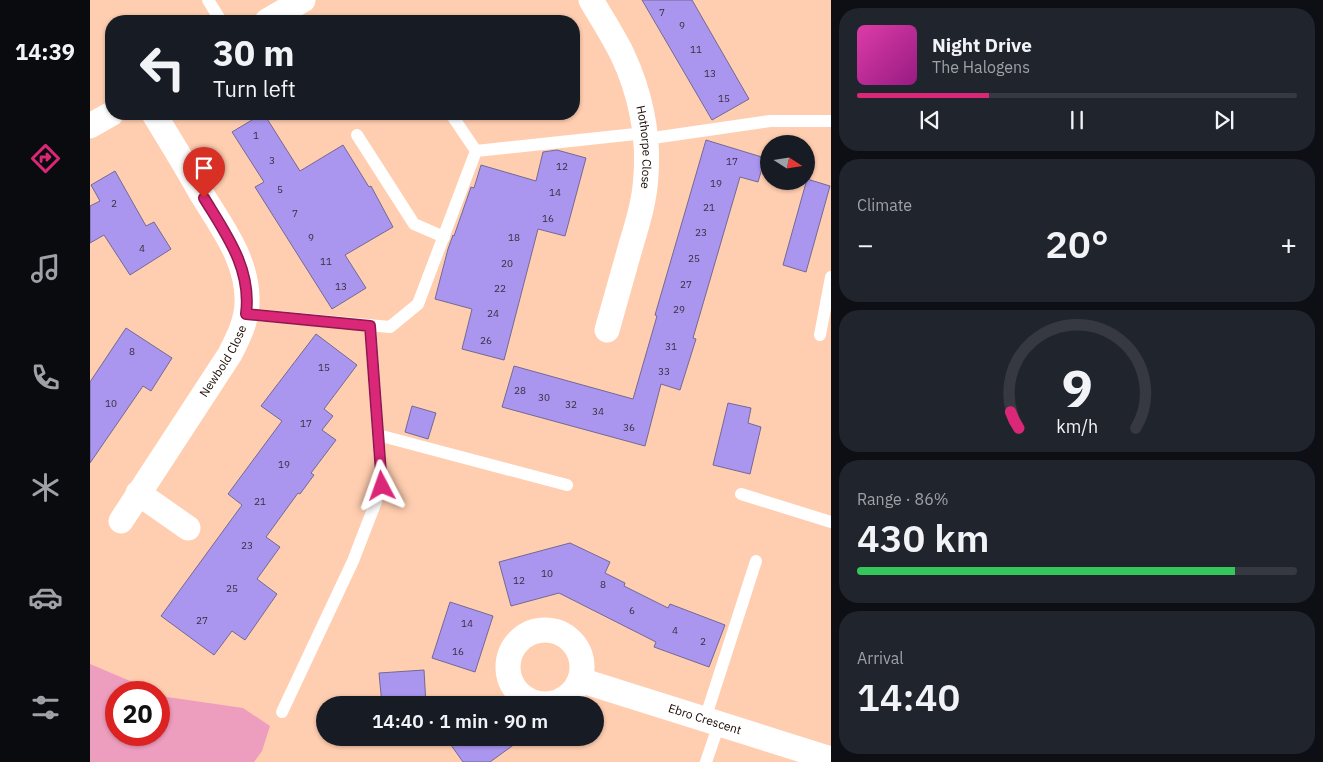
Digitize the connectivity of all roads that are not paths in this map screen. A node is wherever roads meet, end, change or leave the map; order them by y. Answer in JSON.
{"nodes":[{"id":1,"x":208,"y":0,"type":"edge"},
{"id":2,"x":303,"y":0,"type":"edge"},
{"id":3,"x":591,"y":0,"type":"edge"},
{"id":4,"x":217,"y":15,"type":"edge"},
{"id":5,"x":277,"y":15,"type":"edge"},
{"id":6,"x":105,"y":117,"type":"edge"},
{"id":7,"x":158,"y":120,"type":"edge"},
{"id":8,"x":455,"y":120,"type":"edge"},
{"id":9,"x":830,"y":121,"type":"edge"},
{"id":10,"x":90,"y":126,"type":"edge"},
{"id":11,"x":358,"y":135,"type":"dead end"},
{"id":12,"x":645,"y":136,"type":"junction"},
{"id":13,"x":476,"y":152,"type":"junction"},
{"id":14,"x":444,"y":237,"type":"junction"},
{"id":15,"x":830,"y":277,"type":"edge"},
{"id":16,"x":246,"y":314,"type":"junction"},
{"id":17,"x":370,"y":326,"type":"junction"},
{"id":18,"x":607,"y":330,"type":"dead end"},
{"id":19,"x":820,"y":335,"type":"dead end"},
{"id":20,"x":378,"y":435,"type":"junction"},
{"id":21,"x":566,"y":484,"type":"dead end"},
{"id":22,"x":138,"y":493,"type":"junction"},
{"id":23,"x":740,"y":494,"type":"dead end"},
{"id":24,"x":120,"y":521,"type":"dead end"},
{"id":25,"x":830,"y":522,"type":"edge"},
{"id":26,"x":188,"y":528,"type":"dead end"},
{"id":27,"x":756,"y":561,"type":"dead end"},
{"id":28,"x":580,"y":680,"type":"dead end"},
{"id":29,"x":282,"y":712,"type":"dead end"},
{"id":30,"x":712,"y":721,"type":"junction"},
{"id":31,"x":830,"y":759,"type":"edge"},
{"id":32,"x":706,"y":762,"type":"edge"}],
"edges":[{"from":1,"to":4,"type":"lane"},
{"from":2,"to":5,"type":"street"},
{"from":3,"to":12,"type":"street","name":"Hothorpe Close"},
{"from":6,"to":10,"type":"street"},
{"from":7,"to":16,"type":"street","name":"Newbold Close"},
{"from":8,"to":13,"type":"lane"},
{"from":9,"to":12,"type":"lane"},
{"from":11,"to":14,"type":"lane"},
{"from":12,"to":13,"type":"lane"},
{"from":12,"to":18,"type":"street","name":"Hothorpe Close"},
{"from":13,"to":14,"type":"lane"},
{"from":14,"to":17,"type":"lane"},
{"from":15,"to":19,"type":"lane"},
{"from":16,"to":17,"type":"lane"},
{"from":16,"to":22,"type":"street","name":"Newbold Close"},
{"from":17,"to":20,"type":"lane"},
{"from":20,"to":21,"type":"lane"},
{"from":20,"to":29,"type":"lane"},
{"from":22,"to":24,"type":"street","name":"Newbold Close"},
{"from":22,"to":26,"type":"street"},
{"from":23,"to":25,"type":"lane"},
{"from":27,"to":30,"type":"lane"},
{"from":28,"to":30,"type":"street","name":"Ebro Crescent"},
{"from":30,"to":31,"type":"street","name":"Ebro Crescent"},
{"from":30,"to":32,"type":"lane"}]}
